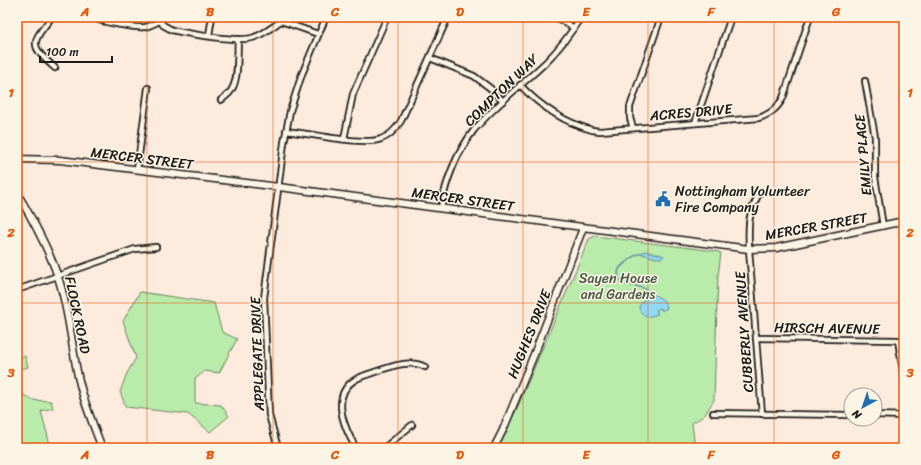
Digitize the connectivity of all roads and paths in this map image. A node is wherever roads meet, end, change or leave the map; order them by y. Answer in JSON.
{"nodes":[{"id":1,"x":52,"y":17,"type":"edge"},
{"id":2,"x":91,"y":17,"type":"edge"},
{"id":3,"x":212,"y":17,"type":"edge"},
{"id":4,"x":326,"y":17,"type":"edge"},
{"id":5,"x":387,"y":17,"type":"edge"},
{"id":6,"x":448,"y":17,"type":"edge"},
{"id":7,"x":556,"y":17,"type":"edge"},
{"id":8,"x":581,"y":17,"type":"edge"},
{"id":9,"x":661,"y":17,"type":"edge"},
{"id":10,"x":731,"y":17,"type":"edge"},
{"id":11,"x":810,"y":17,"type":"edge"},
{"id":12,"x":159,"y":19,"type":"edge"},
{"id":13,"x":281,"y":19,"type":"edge"},
{"id":14,"x":574,"y":28,"type":"junction"},
{"id":15,"x":318,"y":34,"type":"junction"},
{"id":16,"x":209,"y":35,"type":"junction"},
{"id":17,"x":238,"y":39,"type":"junction"},
{"id":18,"x":430,"y":58,"type":"junction"},
{"id":19,"x":55,"y":68,"type":"dead end"},
{"id":20,"x":865,"y":81,"type":"dead end"},
{"id":21,"x":520,"y":85,"type":"junction"},
{"id":22,"x":148,"y":88,"type":"dead end"},
{"id":23,"x":221,"y":100,"type":"dead end"},
{"id":24,"x":503,"y":101,"type":"junction"},
{"id":25,"x":695,"y":123,"type":"junction"},
{"id":26,"x":633,"y":128,"type":"junction"},
{"id":27,"x":286,"y":131,"type":"junction"},
{"id":28,"x":344,"y":139,"type":"junction"},
{"id":29,"x":17,"y":159,"type":"edge"},
{"id":30,"x":137,"y":170,"type":"junction"},
{"id":31,"x":278,"y":187,"type":"junction"},
{"id":32,"x":760,"y":192,"type":"dead end"},
{"id":33,"x":17,"y":193,"type":"edge"},
{"id":34,"x":441,"y":208,"type":"junction"},
{"id":35,"x":904,"y":222,"type":"edge"},
{"id":36,"x":883,"y":226,"type":"junction"},
{"id":37,"x":583,"y":228,"type":"junction"},
{"id":38,"x":156,"y":247,"type":"dead end"},
{"id":39,"x":749,"y":249,"type":"junction"},
{"id":40,"x":58,"y":276,"type":"junction"},
{"id":41,"x":17,"y":290,"type":"edge"},
{"id":42,"x":756,"y":338,"type":"junction"},
{"id":43,"x":425,"y":367,"type":"dead end"},
{"id":44,"x":904,"y":377,"type":"edge"},
{"id":45,"x":713,"y":413,"type":"dead end"},
{"id":46,"x":762,"y":414,"type":"junction"},
{"id":47,"x":843,"y":415,"type":"edge"},
{"id":48,"x":883,"y":415,"type":"edge"},
{"id":49,"x":904,"y":416,"type":"edge"},
{"id":50,"x":412,"y":425,"type":"dead end"},
{"id":51,"x":102,"y":448,"type":"edge"},
{"id":52,"x":144,"y":448,"type":"edge"},
{"id":53,"x":159,"y":448,"type":"edge"},
{"id":54,"x":278,"y":448,"type":"edge"},
{"id":55,"x":356,"y":448,"type":"edge"},
{"id":56,"x":384,"y":448,"type":"edge"},
{"id":57,"x":494,"y":448,"type":"edge"}],
"edges":[{"from":1,"to":19,"type":"street"},
{"from":2,"to":12,"type":"street"},
{"from":3,"to":16,"type":"street"},
{"from":4,"to":15,"type":"street","name":"APPLEGATE DRIVE"},
{"from":5,"to":28,"type":"street"},
{"from":6,"to":18,"type":"street"},
{"from":7,"to":14,"type":"street"},
{"from":8,"to":14,"type":"street","name":"COMPTON WAY"},
{"from":9,"to":26,"type":"street"},
{"from":10,"to":25,"type":"street"},
{"from":11,"to":25,"type":"street","name":"ACRES DRIVE"},
{"from":12,"to":16,"type":"street"},
{"from":13,"to":15,"type":"street"},
{"from":13,"to":17,"type":"street"},
{"from":14,"to":21,"type":"street","name":"COMPTON WAY"},
{"from":15,"to":27,"type":"street","name":"APPLEGATE DRIVE"},
{"from":16,"to":17,"type":"street"},
{"from":17,"to":23,"type":"street"},
{"from":18,"to":24,"type":"street"},
{"from":18,"to":28,"type":"street"},
{"from":20,"to":36,"type":"street","name":"EMILY PLACE"},
{"from":21,"to":24,"type":"street","name":"COMPTON WAY"},
{"from":21,"to":26,"type":"street","name":"ACRES DRIVE"},
{"from":22,"to":30,"type":"street"},
{"from":24,"to":34,"type":"street","name":"COMPTON WAY"},
{"from":25,"to":26,"type":"street","name":"ACRES DRIVE"},
{"from":27,"to":28,"type":"street"},
{"from":27,"to":31,"type":"street","name":"APPLEGATE DRIVE"},
{"from":29,"to":30,"type":"street","name":"MERCER STREET"},
{"from":30,"to":31,"type":"street","name":"MERCER STREET"},
{"from":31,"to":34,"type":"street","name":"MERCER STREET"},
{"from":31,"to":54,"type":"street","name":"APPLEGATE DRIVE"},
{"from":32,"to":39,"type":"street","name":"CUBBERLY AVENUE"},
{"from":33,"to":40,"type":"street","name":"FLOCK ROAD"},
{"from":34,"to":37,"type":"street","name":"MERCER STREET"},
{"from":35,"to":36,"type":"street","name":"MERCER STREET"},
{"from":36,"to":39,"type":"street","name":"MERCER STREET"},
{"from":37,"to":39,"type":"street","name":"MERCER STREET"},
{"from":37,"to":57,"type":"street","name":"HUGHES DRIVE"},
{"from":38,"to":40,"type":"street"},
{"from":39,"to":42,"type":"street","name":"CUBBERLY AVENUE"},
{"from":40,"to":41,"type":"street"},
{"from":40,"to":51,"type":"street","name":"FLOCK ROAD"},
{"from":42,"to":44,"type":"street","name":"HIRSCH AVENUE"},
{"from":42,"to":46,"type":"street","name":"CUBBERLY AVENUE"},
{"from":43,"to":55,"type":"street"},
{"from":45,"to":46,"type":"street"},
{"from":46,"to":47,"type":"street"},
{"from":48,"to":49,"type":"street"},
{"from":50,"to":56,"type":"street"},
{"from":52,"to":53,"type":"street"}]}
